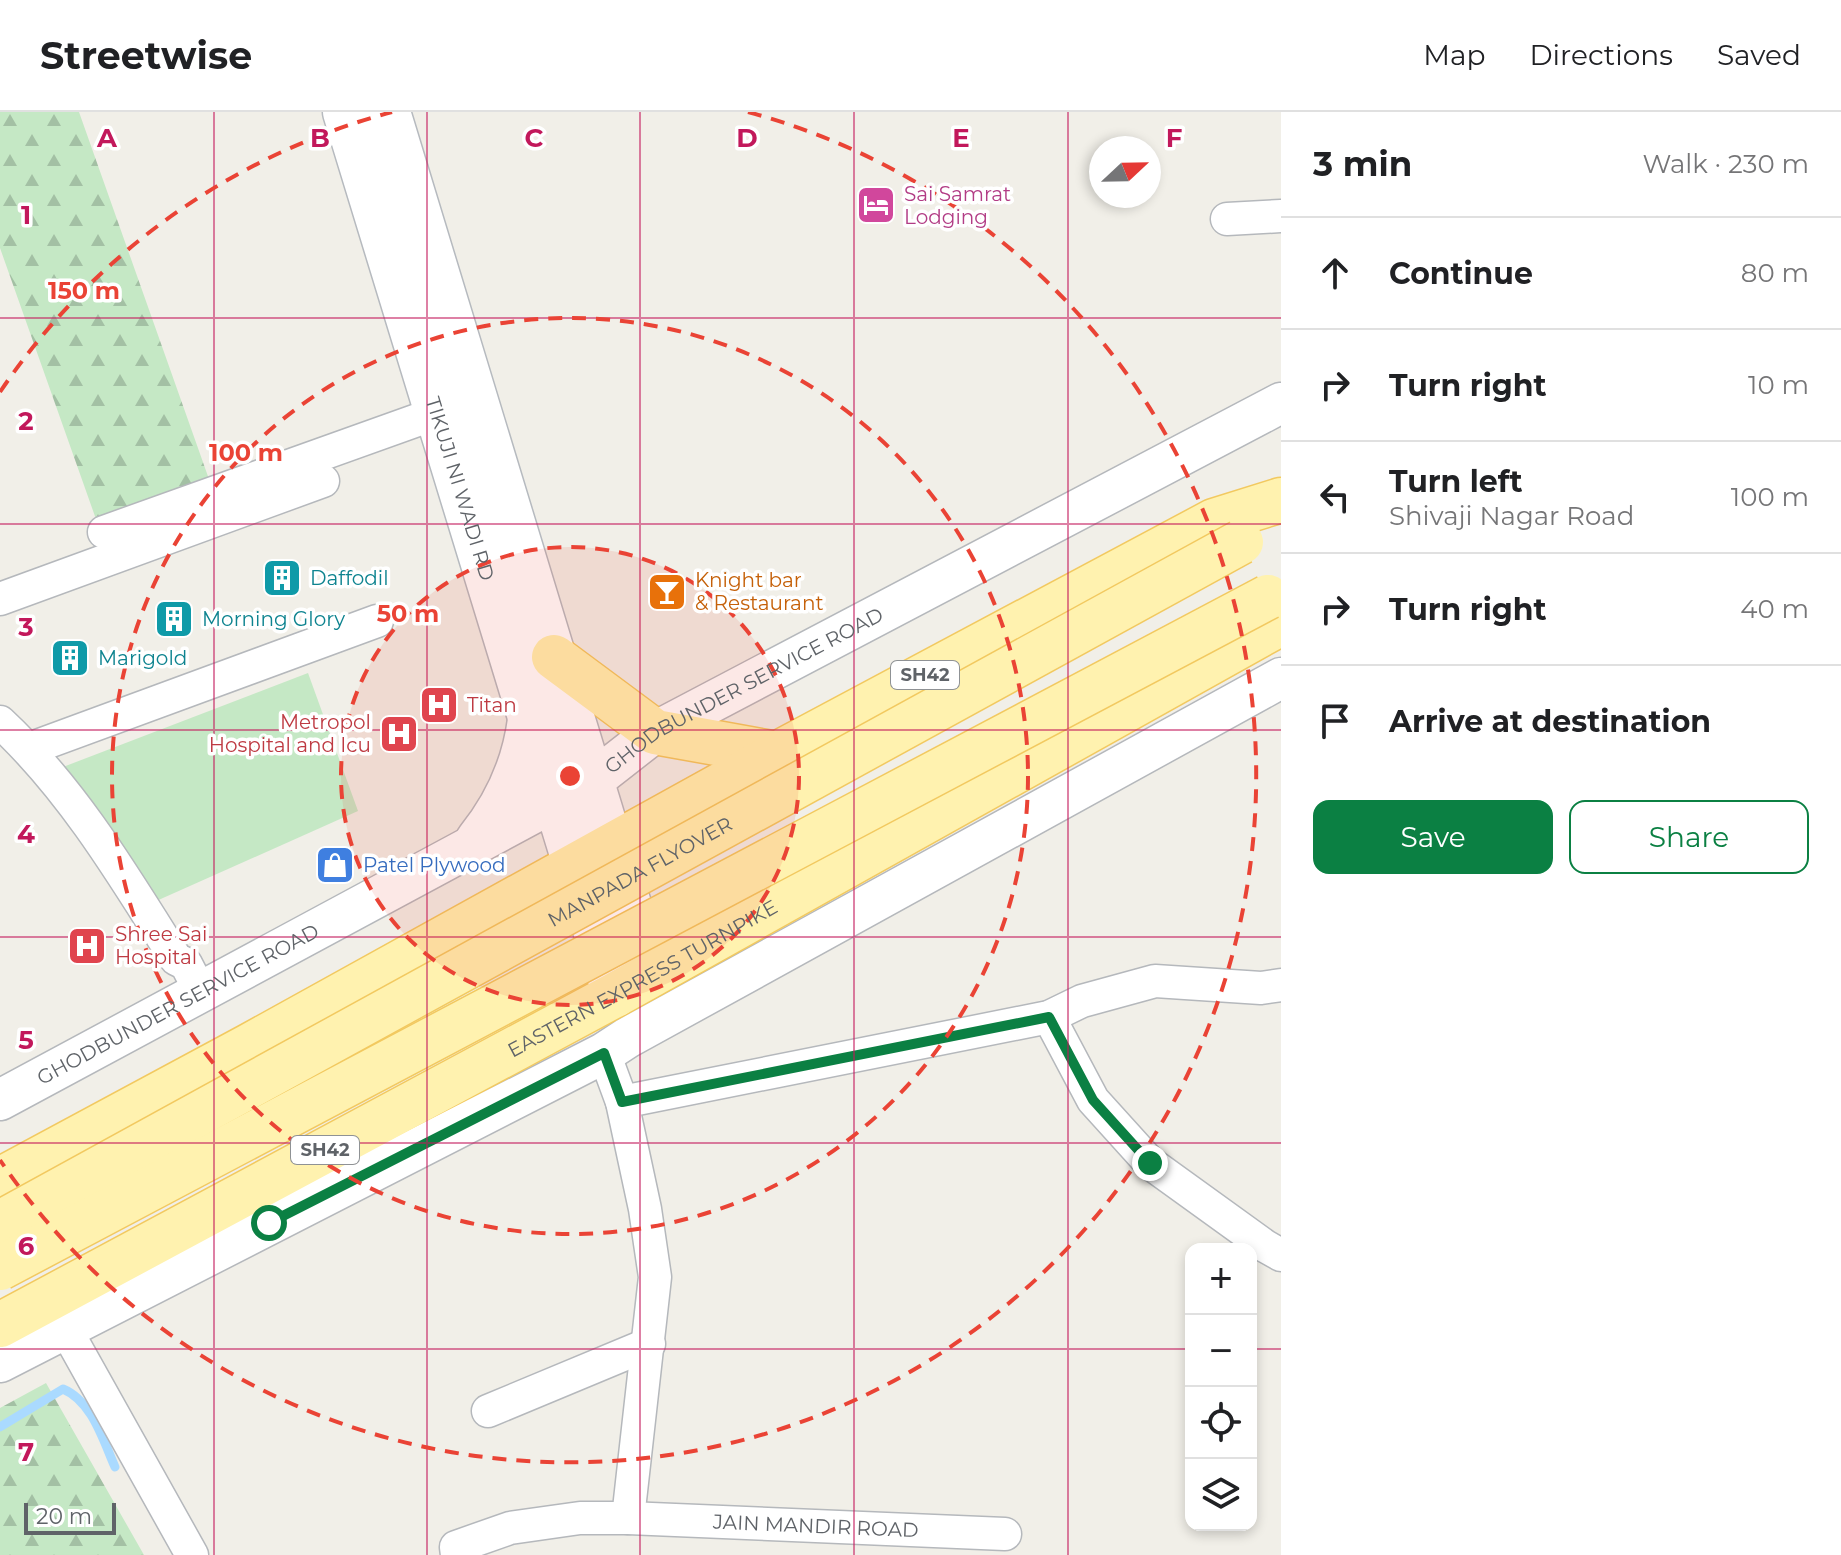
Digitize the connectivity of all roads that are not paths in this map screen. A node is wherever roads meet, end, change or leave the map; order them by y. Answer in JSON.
{"nodes":[{"id":1,"x":345,"y":112,"type":"edge"},
{"id":2,"x":388,"y":112,"type":"edge"},
{"id":3,"x":1281,"y":216,"type":"edge"},
{"id":4,"x":1227,"y":219,"type":"dead end"},
{"id":5,"x":1281,"y":403,"type":"edge"},
{"id":6,"x":437,"y":413,"type":"junction"},
{"id":7,"x":323,"y":481,"type":"dead end"},
{"id":8,"x":1281,"y":500,"type":"edge"},
{"id":9,"x":1281,"y":520,"type":"edge"},
{"id":10,"x":104,"y":532,"type":"dead end"},
{"id":11,"x":0,"y":599,"type":"edge"},
{"id":12,"x":1277,"y":604,"type":"edge"},
{"id":13,"x":377,"y":621,"type":"dead end"},
{"id":14,"x":554,"y":657,"type":"junction"},
{"id":15,"x":1281,"y":678,"type":"edge"},
{"id":16,"x":531,"y":717,"type":"junction"},
{"id":17,"x":0,"y":722,"type":"edge"},
{"id":18,"x":655,"y":732,"type":"junction"},
{"id":19,"x":29,"y":749,"type":"junction"},
{"id":20,"x":777,"y":754,"type":"junction"},
{"id":21,"x":574,"y":791,"type":"junction"},
{"id":22,"x":478,"y":840,"type":"junction"},
{"id":23,"x":594,"y":856,"type":"junction"},
{"id":24,"x":633,"y":985,"type":"junction"},
{"id":25,"x":1281,"y":985,"type":"edge"},
{"id":26,"x":196,"y":994,"type":"junction"},
{"id":27,"x":1049,"y":1017,"type":"junction"},
{"id":28,"x":249,"y":1046,"type":"junction"},
{"id":29,"x":604,"y":1053,"type":"junction"},
{"id":30,"x":0,"y":1100,"type":"edge"},
{"id":31,"x":622,"y":1102,"type":"junction"},
{"id":32,"x":309,"y":1159,"type":"junction"},
{"id":33,"x":0,"y":1180,"type":"edge"},
{"id":34,"x":0,"y":1223,"type":"edge"},
{"id":35,"x":1281,"y":1255,"type":"edge"},
{"id":36,"x":0,"y":1268,"type":"edge"},
{"id":37,"x":0,"y":1325,"type":"edge"},
{"id":38,"x":65,"y":1328,"type":"junction"},
{"id":39,"x":649,"y":1344,"type":"junction"},
{"id":40,"x":0,"y":1362,"type":"edge"},
{"id":41,"x":488,"y":1411,"type":"dead end"},
{"id":42,"x":628,"y":1518,"type":"junction"},
{"id":43,"x":1005,"y":1534,"type":"dead end"},
{"id":44,"x":192,"y":1555,"type":"edge"},
{"id":45,"x":457,"y":1555,"type":"edge"}],
"edges":[{"from":1,"to":6,"type":"main road","name":"TIKUJI NI WADI RD"},
{"from":2,"to":14,"type":"main road","name":"TIKUJI NI WADI RD"},
{"from":3,"to":4,"type":"street"},
{"from":5,"to":18,"type":"street","name":"GHODBUNDER SERVICE ROAD"},
{"from":6,"to":10,"type":"street"},
{"from":6,"to":16,"type":"main road","name":"TIKUJI NI WADI RD"},
{"from":7,"to":11,"type":"street"},
{"from":8,"to":20,"type":"main road","number":"SH42"},
{"from":9,"to":34,"type":"main road","name":"MANPADA FLYOVER","bridge":true},
{"from":12,"to":24,"type":"main road","name":"EASTERN EXPRESS TURNPIKE","number":"SH42"},
{"from":12,"to":36,"type":"main road","bridge":true},
{"from":13,"to":19,"type":"street"},
{"from":14,"to":18,"type":"main road"},
{"from":14,"to":21,"type":"main road","name":"TIKUJI NI WADI RD"},
{"from":15,"to":29,"type":"street"},
{"from":16,"to":21,"type":"main road","name":"TIKUJI NI WADI RD"},
{"from":16,"to":22,"type":"main road"},
{"from":17,"to":19,"type":"street"},
{"from":18,"to":20,"type":"main road"},
{"from":18,"to":21,"type":"street","name":"GHODBUNDER SERVICE ROAD"},
{"from":19,"to":26,"type":"street"},
{"from":20,"to":23,"type":"main road","number":"SH42"},
{"from":21,"to":22,"type":"street","name":"GHODBUNDER SERVICE ROAD"},
{"from":21,"to":23,"type":"main road","name":"TIKUJI NI WADI RD"},
{"from":22,"to":26,"type":"street","name":"GHODBUNDER SERVICE ROAD"},
{"from":23,"to":24,"type":"main road","name":"TIKUJI NI WADI RD"},
{"from":23,"to":28,"type":"main road","number":"SH42"},
{"from":24,"to":32,"type":"main road","name":"EASTERN EXPRESS TURNPIKE","number":"SH42"},
{"from":25,"to":27,"type":"street"},
{"from":26,"to":30,"type":"street","name":"GHODBUNDER SERVICE ROAD"},
{"from":27,"to":31,"type":"street"},
{"from":27,"to":35,"type":"street"},
{"from":28,"to":32,"type":"main road"},
{"from":28,"to":33,"type":"main road","number":"SH42"},
{"from":29,"to":31,"type":"street"},
{"from":29,"to":38,"type":"street"},
{"from":31,"to":39,"type":"street"},
{"from":32,"to":37,"type":"main road","name":"EASTERN EXPRESS TURNPIKE","number":"SH42"},
{"from":38,"to":40,"type":"street"},
{"from":38,"to":44,"type":"street"},
{"from":39,"to":41,"type":"street"},
{"from":39,"to":42,"type":"street"},
{"from":42,"to":43,"type":"street","name":"JAIN MANDIR ROAD"},
{"from":42,"to":45,"type":"street","name":"JAIN MANDIR ROAD"}]}
